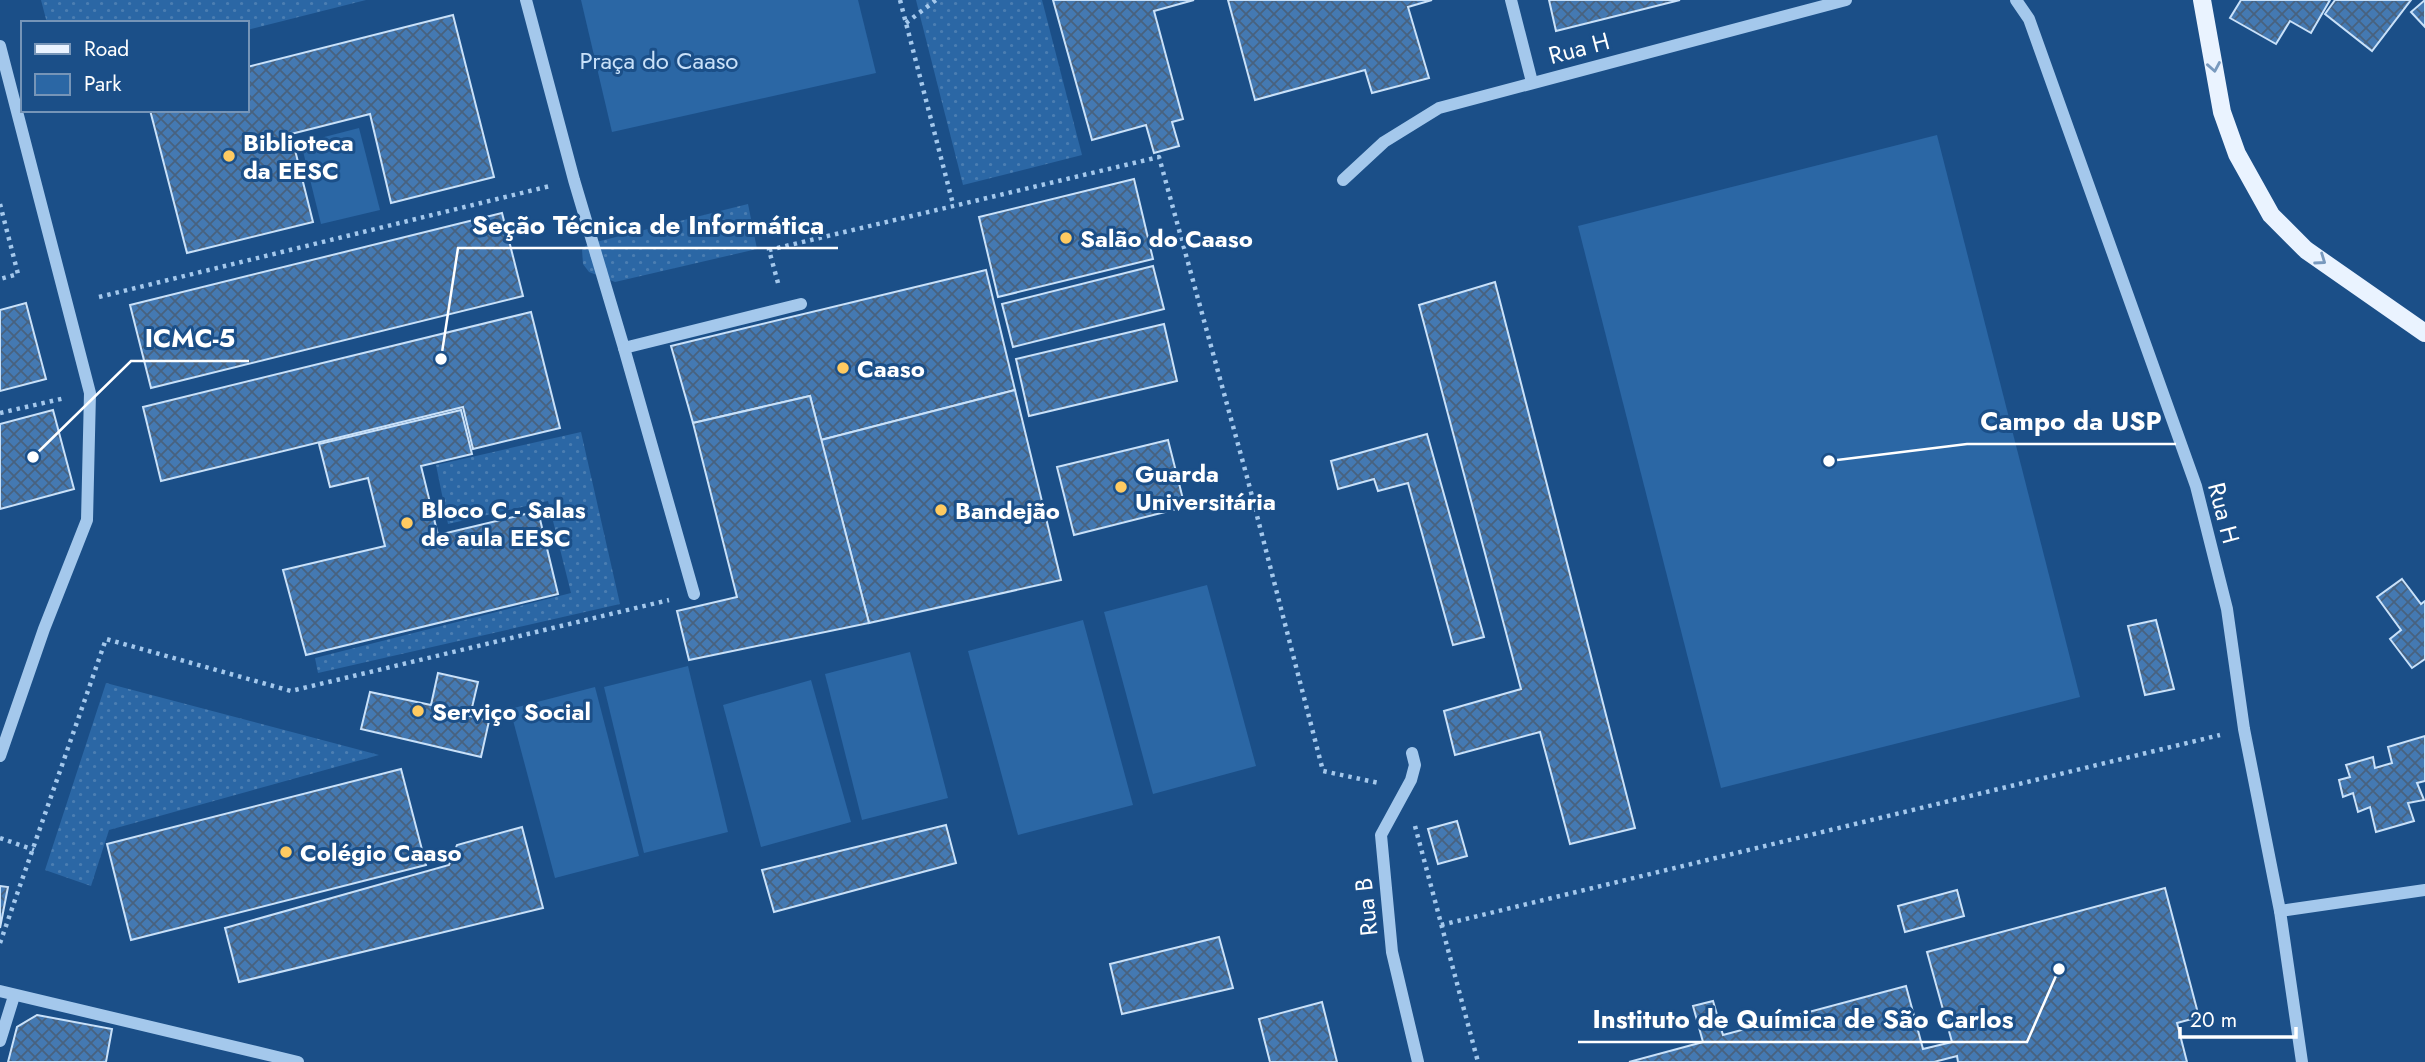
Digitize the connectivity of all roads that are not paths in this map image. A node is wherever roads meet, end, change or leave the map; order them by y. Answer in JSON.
{"nodes":[{"id":1,"x":526,"y":0,"type":"edge"},
{"id":2,"x":1511,"y":0,"type":"edge"},
{"id":3,"x":1846,"y":0,"type":"edge"},
{"id":4,"x":2016,"y":0,"type":"edge"},
{"id":5,"x":2202,"y":0,"type":"edge"},
{"id":6,"x":0,"y":46,"type":"edge"},
{"id":7,"x":1532,"y":82,"type":"junction"},
{"id":8,"x":1343,"y":180,"type":"dead end"},
{"id":9,"x":801,"y":304,"type":"dead end"},
{"id":10,"x":2425,"y":333,"type":"edge"},
{"id":11,"x":624,"y":348,"type":"junction"},
{"id":12,"x":694,"y":594,"type":"road end"},
{"id":13,"x":1412,"y":753,"type":"dead end"},
{"id":14,"x":0,"y":756,"type":"edge"},
{"id":15,"x":2425,"y":890,"type":"edge"},
{"id":16,"x":2280,"y":911,"type":"junction"},
{"id":17,"x":0,"y":991,"type":"edge"},
{"id":18,"x":14,"y":996,"type":"junction"},
{"id":19,"x":0,"y":1041,"type":"edge"},
{"id":20,"x":298,"y":1062,"type":"edge"},
{"id":21,"x":1418,"y":1062,"type":"edge"},
{"id":22,"x":2302,"y":1062,"type":"edge"}],
"edges":[{"from":1,"to":11,"type":"street"},
{"from":2,"to":7,"type":"street"},
{"from":3,"to":7,"type":"street","name":"Rua H"},
{"from":4,"to":16,"type":"street","name":"Rua H"},
{"from":5,"to":10,"type":"main road","one_way":true},
{"from":6,"to":14,"type":"street"},
{"from":7,"to":8,"type":"street","name":"Rua H"},
{"from":9,"to":11,"type":"street"},
{"from":11,"to":12,"type":"street"},
{"from":13,"to":21,"type":"street","name":"Rua B"},
{"from":15,"to":16,"type":"street"},
{"from":16,"to":22,"type":"street","name":"Rua H"},
{"from":17,"to":18,"type":"street"},
{"from":18,"to":19,"type":"street"},
{"from":18,"to":20,"type":"street"}]}
